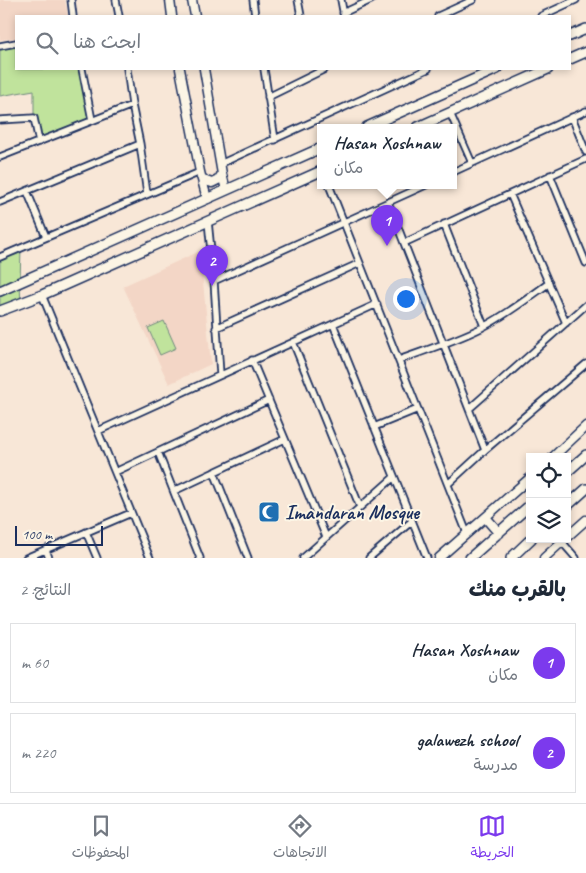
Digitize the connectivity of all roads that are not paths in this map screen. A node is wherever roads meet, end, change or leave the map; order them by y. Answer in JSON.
{"nodes":[{"id":1,"x":71,"y":0,"type":"edge"},
{"id":2,"x":116,"y":0,"type":"edge"},
{"id":3,"x":170,"y":0,"type":"edge"},
{"id":4,"x":192,"y":0,"type":"edge"},
{"id":5,"x":253,"y":0,"type":"edge"},
{"id":6,"x":298,"y":0,"type":"edge"},
{"id":7,"x":342,"y":0,"type":"edge"},
{"id":8,"x":371,"y":0,"type":"edge"},
{"id":9,"x":472,"y":0,"type":"edge"},
{"id":10,"x":576,"y":0,"type":"edge"},
{"id":11,"x":73,"y":15,"type":"edge"},
{"id":12,"x":119,"y":15,"type":"edge"},
{"id":13,"x":172,"y":15,"type":"edge"},
{"id":14,"x":195,"y":15,"type":"edge"},
{"id":15,"x":255,"y":15,"type":"edge"},
{"id":16,"x":301,"y":15,"type":"edge"},
{"id":17,"x":344,"y":15,"type":"edge"},
{"id":18,"x":440,"y":15,"type":"edge"},
{"id":19,"x":543,"y":15,"type":"edge"},
{"id":20,"x":586,"y":29,"type":"edge"},
{"id":21,"x":571,"y":36,"type":"edge"},
{"id":22,"x":15,"y":43,"type":"edge"},
{"id":23,"x":0,"y":46,"type":"edge"},
{"id":24,"x":586,"y":52,"type":"edge"},
{"id":25,"x":571,"y":59,"type":"edge"},
{"id":26,"x":82,"y":70,"type":"edge"},
{"id":27,"x":127,"y":70,"type":"edge"},
{"id":28,"x":180,"y":70,"type":"edge"},
{"id":29,"x":204,"y":70,"type":"edge"},
{"id":30,"x":264,"y":70,"type":"edge"},
{"id":31,"x":309,"y":70,"type":"edge"},
{"id":32,"x":323,"y":70,"type":"edge"},
{"id":33,"x":426,"y":70,"type":"edge"},
{"id":34,"x":495,"y":70,"type":"edge"},
{"id":35,"x":546,"y":70,"type":"edge"},
{"id":36,"x":310,"y":76,"type":"junction"},
{"id":37,"x":268,"y":97,"type":"junction"},
{"id":38,"x":132,"y":105,"type":"junction"},
{"id":39,"x":586,"y":111,"type":"edge"},
{"id":40,"x":450,"y":113,"type":"junction"},
{"id":41,"x":572,"y":117,"type":"junction"},
{"id":42,"x":0,"y":120,"type":"edge"},
{"id":43,"x":92,"y":120,"type":"junction"},
{"id":44,"x":374,"y":124,"type":"edge"},
{"id":45,"x":425,"y":124,"type":"edge"},
{"id":46,"x":455,"y":124,"type":"edge"},
{"id":47,"x":457,"y":129,"type":"edge"},
{"id":48,"x":275,"y":140,"type":"junction"},
{"id":49,"x":39,"y":142,"type":"junction"},
{"id":50,"x":140,"y":144,"type":"junction"},
{"id":51,"x":317,"y":150,"type":"edge"},
{"id":52,"x":586,"y":152,"type":"edge"},
{"id":53,"x":0,"y":158,"type":"edge"},
{"id":54,"x":586,"y":159,"type":"edge"},
{"id":55,"x":472,"y":163,"type":"junction"},
{"id":56,"x":220,"y":164,"type":"junction"},
{"id":57,"x":457,"y":170,"type":"edge"},
{"id":58,"x":317,"y":172,"type":"edge"},
{"id":59,"x":222,"y":174,"type":"junction"},
{"id":60,"x":201,"y":175,"type":"junction"},
{"id":61,"x":550,"y":175,"type":"junction"},
{"id":62,"x":331,"y":189,"type":"edge"},
{"id":63,"x":417,"y":189,"type":"edge"},
{"id":64,"x":226,"y":190,"type":"junction"},
{"id":65,"x":27,"y":191,"type":"junction"},
{"id":66,"x":147,"y":194,"type":"junction"},
{"id":67,"x":510,"y":194,"type":"junction"},
{"id":68,"x":207,"y":199,"type":"junction"},
{"id":69,"x":0,"y":202,"type":"edge"},
{"id":70,"x":388,"y":202,"type":"junction"},
{"id":71,"x":208,"y":221,"type":"junction"},
{"id":72,"x":344,"y":223,"type":"junction"},
{"id":73,"x":444,"y":224,"type":"junction"},
{"id":74,"x":46,"y":237,"type":"junction"},
{"id":75,"x":404,"y":243,"type":"junction"},
{"id":76,"x":0,"y":257,"type":"edge"},
{"id":77,"x":360,"y":263,"type":"junction"},
{"id":78,"x":586,"y":263,"type":"edge"},
{"id":79,"x":214,"y":281,"type":"junction"},
{"id":80,"x":549,"y":284,"type":"junction"},
{"id":81,"x":0,"y":291,"type":"edge"},
{"id":82,"x":42,"y":295,"type":"junction"},
{"id":83,"x":376,"y":304,"type":"junction"},
{"id":84,"x":586,"y":305,"type":"edge"},
{"id":85,"x":0,"y":311,"type":"edge"},
{"id":86,"x":566,"y":323,"type":"junction"},
{"id":87,"x":333,"y":324,"type":"junction"},
{"id":88,"x":484,"y":326,"type":"junction"},
{"id":89,"x":216,"y":328,"type":"junction"},
{"id":90,"x":293,"y":342,"type":"junction"},
{"id":91,"x":444,"y":344,"type":"junction"},
{"id":92,"x":252,"y":360,"type":"junction"},
{"id":93,"x":399,"y":360,"type":"junction"},
{"id":94,"x":586,"y":364,"type":"edge"},
{"id":95,"x":220,"y":375,"type":"junction"},
{"id":96,"x":268,"y":400,"type":"junction"},
{"id":97,"x":418,"y":409,"type":"junction"},
{"id":98,"x":469,"y":409,"type":"junction"},
{"id":99,"x":374,"y":426,"type":"junction"},
{"id":100,"x":586,"y":426,"type":"edge"},
{"id":101,"x":98,"y":431,"type":"junction"},
{"id":102,"x":285,"y":439,"type":"junction"},
{"id":103,"x":485,"y":450,"type":"junction"},
{"id":104,"x":158,"y":452,"type":"junction"},
{"id":105,"x":557,"y":453,"type":"edge"},
{"id":106,"x":586,"y":455,"type":"edge"},
{"id":107,"x":571,"y":468,"type":"edge"},
{"id":108,"x":115,"y":472,"type":"junction"},
{"id":109,"x":214,"y":472,"type":"junction"},
{"id":110,"x":394,"y":476,"type":"junction"},
{"id":111,"x":526,"y":482,"type":"edge"},
{"id":112,"x":448,"y":484,"type":"junction"},
{"id":113,"x":586,"y":490,"type":"edge"},
{"id":114,"x":174,"y":491,"type":"junction"},
{"id":115,"x":571,"y":503,"type":"edge"},
{"id":116,"x":360,"y":507,"type":"junction"},
{"id":117,"x":526,"y":508,"type":"edge"},
{"id":118,"x":131,"y":513,"type":"junction"},
{"id":119,"x":486,"y":518,"type":"junction"},
{"id":120,"x":586,"y":520,"type":"edge"},
{"id":121,"x":412,"y":521,"type":"junction"},
{"id":122,"x":86,"y":532,"type":"junction"},
{"id":123,"x":499,"y":532,"type":"junction"},
{"id":124,"x":467,"y":534,"type":"junction"},
{"id":125,"x":571,"y":534,"type":"edge"},
{"id":126,"x":326,"y":538,"type":"junction"},
{"id":127,"x":527,"y":543,"type":"edge"},
{"id":128,"x":562,"y":543,"type":"edge"},
{"id":129,"x":567,"y":543,"type":"edge"},
{"id":130,"x":46,"y":550,"type":"junction"},
{"id":131,"x":516,"y":556,"type":"edge"},
{"id":132,"x":26,"y":558,"type":"edge"},
{"id":133,"x":49,"y":558,"type":"edge"},
{"id":134,"x":97,"y":558,"type":"edge"},
{"id":135,"x":150,"y":558,"type":"edge"},
{"id":136,"x":200,"y":558,"type":"edge"},
{"id":137,"x":248,"y":558,"type":"edge"},
{"id":138,"x":303,"y":558,"type":"edge"},
{"id":139,"x":370,"y":558,"type":"edge"},
{"id":140,"x":427,"y":558,"type":"edge"},
{"id":141,"x":439,"y":558,"type":"edge"},
{"id":142,"x":470,"y":558,"type":"edge"},
{"id":143,"x":544,"y":558,"type":"edge"},
{"id":144,"x":576,"y":558,"type":"edge"}],
"edges":[{"from":1,"to":11,"type":"street"},
{"from":2,"to":12,"type":"street"},
{"from":3,"to":13,"type":"street"},
{"from":4,"to":14,"type":"street"},
{"from":5,"to":15,"type":"street"},
{"from":6,"to":16,"type":"street"},
{"from":7,"to":17,"type":"street"},
{"from":8,"to":17,"type":"street"},
{"from":9,"to":18,"type":"street"},
{"from":10,"to":19,"type":"street"},
{"from":20,"to":21,"type":"main road"},
{"from":22,"to":23,"type":"street"},
{"from":24,"to":25,"type":"main road"},
{"from":26,"to":43,"type":"street"},
{"from":27,"to":38,"type":"street"},
{"from":28,"to":60,"type":"street"},
{"from":29,"to":56,"type":"street"},
{"from":30,"to":37,"type":"street"},
{"from":31,"to":36,"type":"street"},
{"from":32,"to":36,"type":"street"},
{"from":33,"to":48,"type":"street"},
{"from":34,"to":44,"type":"main road"},
{"from":35,"to":40,"type":"main road"},
{"from":36,"to":37,"type":"street"},
{"from":37,"to":48,"type":"street"},
{"from":38,"to":43,"type":"street"},
{"from":38,"to":50,"type":"street"},
{"from":39,"to":41,"type":"street"},
{"from":40,"to":45,"type":"main road"},
{"from":40,"to":46,"type":"street"},
{"from":41,"to":52,"type":"street"},
{"from":41,"to":55,"type":"street"},
{"from":42,"to":49,"type":"street"},
{"from":43,"to":49,"type":"street"},
{"from":47,"to":55,"type":"street"},
{"from":48,"to":56,"type":"street"},
{"from":49,"to":53,"type":"street"},
{"from":50,"to":65,"type":"street"},
{"from":50,"to":66,"type":"street"},
{"from":51,"to":64,"type":"main road"},
{"from":54,"to":61,"type":"street"},
{"from":55,"to":57,"type":"street"},
{"from":56,"to":59,"type":"street"},
{"from":58,"to":71,"type":"main road"},
{"from":59,"to":60,"type":"street"},
{"from":59,"to":64,"type":"street"},
{"from":60,"to":66,"type":"street"},
{"from":60,"to":68,"type":"street"},
{"from":61,"to":67,"type":"street"},
{"from":61,"to":78,"type":"street"},
{"from":62,"to":72,"type":"street"},
{"from":63,"to":70,"type":"street"},
{"from":64,"to":68,"type":"main road"},
{"from":65,"to":69,"type":"street"},
{"from":65,"to":74,"type":"street"},
{"from":66,"to":74,"type":"street"},
{"from":67,"to":73,"type":"street"},
{"from":67,"to":80,"type":"street"},
{"from":68,"to":81,"type":"main road"},
{"from":70,"to":72,"type":"street"},
{"from":70,"to":75,"type":"street"},
{"from":71,"to":79,"type":"street"},
{"from":71,"to":82,"type":"main road"},
{"from":72,"to":77,"type":"street"},
{"from":72,"to":79,"type":"street"},
{"from":73,"to":75,"type":"street"},
{"from":73,"to":88,"type":"street"},
{"from":74,"to":76,"type":"street"},
{"from":75,"to":91,"type":"street"},
{"from":77,"to":83,"type":"street"},
{"from":77,"to":89,"type":"street"},
{"from":79,"to":89,"type":"street"},
{"from":80,"to":86,"type":"street"},
{"from":80,"to":88,"type":"street"},
{"from":82,"to":85,"type":"main road"},
{"from":82,"to":101,"type":"street"},
{"from":83,"to":87,"type":"street"},
{"from":83,"to":93,"type":"street"},
{"from":84,"to":86,"type":"street"},
{"from":86,"to":98,"type":"street"},
{"from":87,"to":90,"type":"street"},
{"from":87,"to":99,"type":"street"},
{"from":88,"to":91,"type":"street"},
{"from":89,"to":95,"type":"street"},
{"from":90,"to":92,"type":"street"},
{"from":90,"to":116,"type":"street"},
{"from":91,"to":93,"type":"street"},
{"from":91,"to":98,"type":"street"},
{"from":92,"to":95,"type":"street"},
{"from":92,"to":96,"type":"street"},
{"from":93,"to":97,"type":"street"},
{"from":94,"to":103,"type":"street"},
{"from":95,"to":101,"type":"street"},
{"from":96,"to":102,"type":"street"},
{"from":96,"to":104,"type":"street"},
{"from":97,"to":99,"type":"street"},
{"from":97,"to":112,"type":"street"},
{"from":98,"to":103,"type":"street"},
{"from":99,"to":110,"type":"street"},
{"from":100,"to":105,"type":"street"},
{"from":101,"to":108,"type":"street"},
{"from":102,"to":109,"type":"street"},
{"from":102,"to":126,"type":"street"},
{"from":103,"to":112,"type":"street"},
{"from":104,"to":108,"type":"street"},
{"from":104,"to":114,"type":"street"},
{"from":106,"to":107,"type":"main road"},
{"from":108,"to":118,"type":"street"},
{"from":109,"to":114,"type":"street"},
{"from":109,"to":137,"type":"street"},
{"from":110,"to":116,"type":"street"},
{"from":110,"to":121,"type":"street"},
{"from":111,"to":119,"type":"street"},
{"from":112,"to":124,"type":"street"},
{"from":113,"to":115,"type":"main road"},
{"from":114,"to":136,"type":"street"},
{"from":116,"to":126,"type":"street"},
{"from":117,"to":123,"type":"main road"},
{"from":118,"to":122,"type":"street"},
{"from":118,"to":135,"type":"street"},
{"from":119,"to":123,"type":"main road"},
{"from":119,"to":124,"type":"street"},
{"from":120,"to":125,"type":"street"},
{"from":121,"to":139,"type":"street"},
{"from":121,"to":140,"type":"street"},
{"from":122,"to":130,"type":"street"},
{"from":122,"to":134,"type":"street"},
{"from":123,"to":142,"type":"main road"},
{"from":124,"to":141,"type":"street"},
{"from":126,"to":138,"type":"street"},
{"from":127,"to":131,"type":"main road"},
{"from":128,"to":143,"type":"street"},
{"from":129,"to":144,"type":"street"},
{"from":130,"to":132,"type":"street"},
{"from":130,"to":133,"type":"street"}]}
